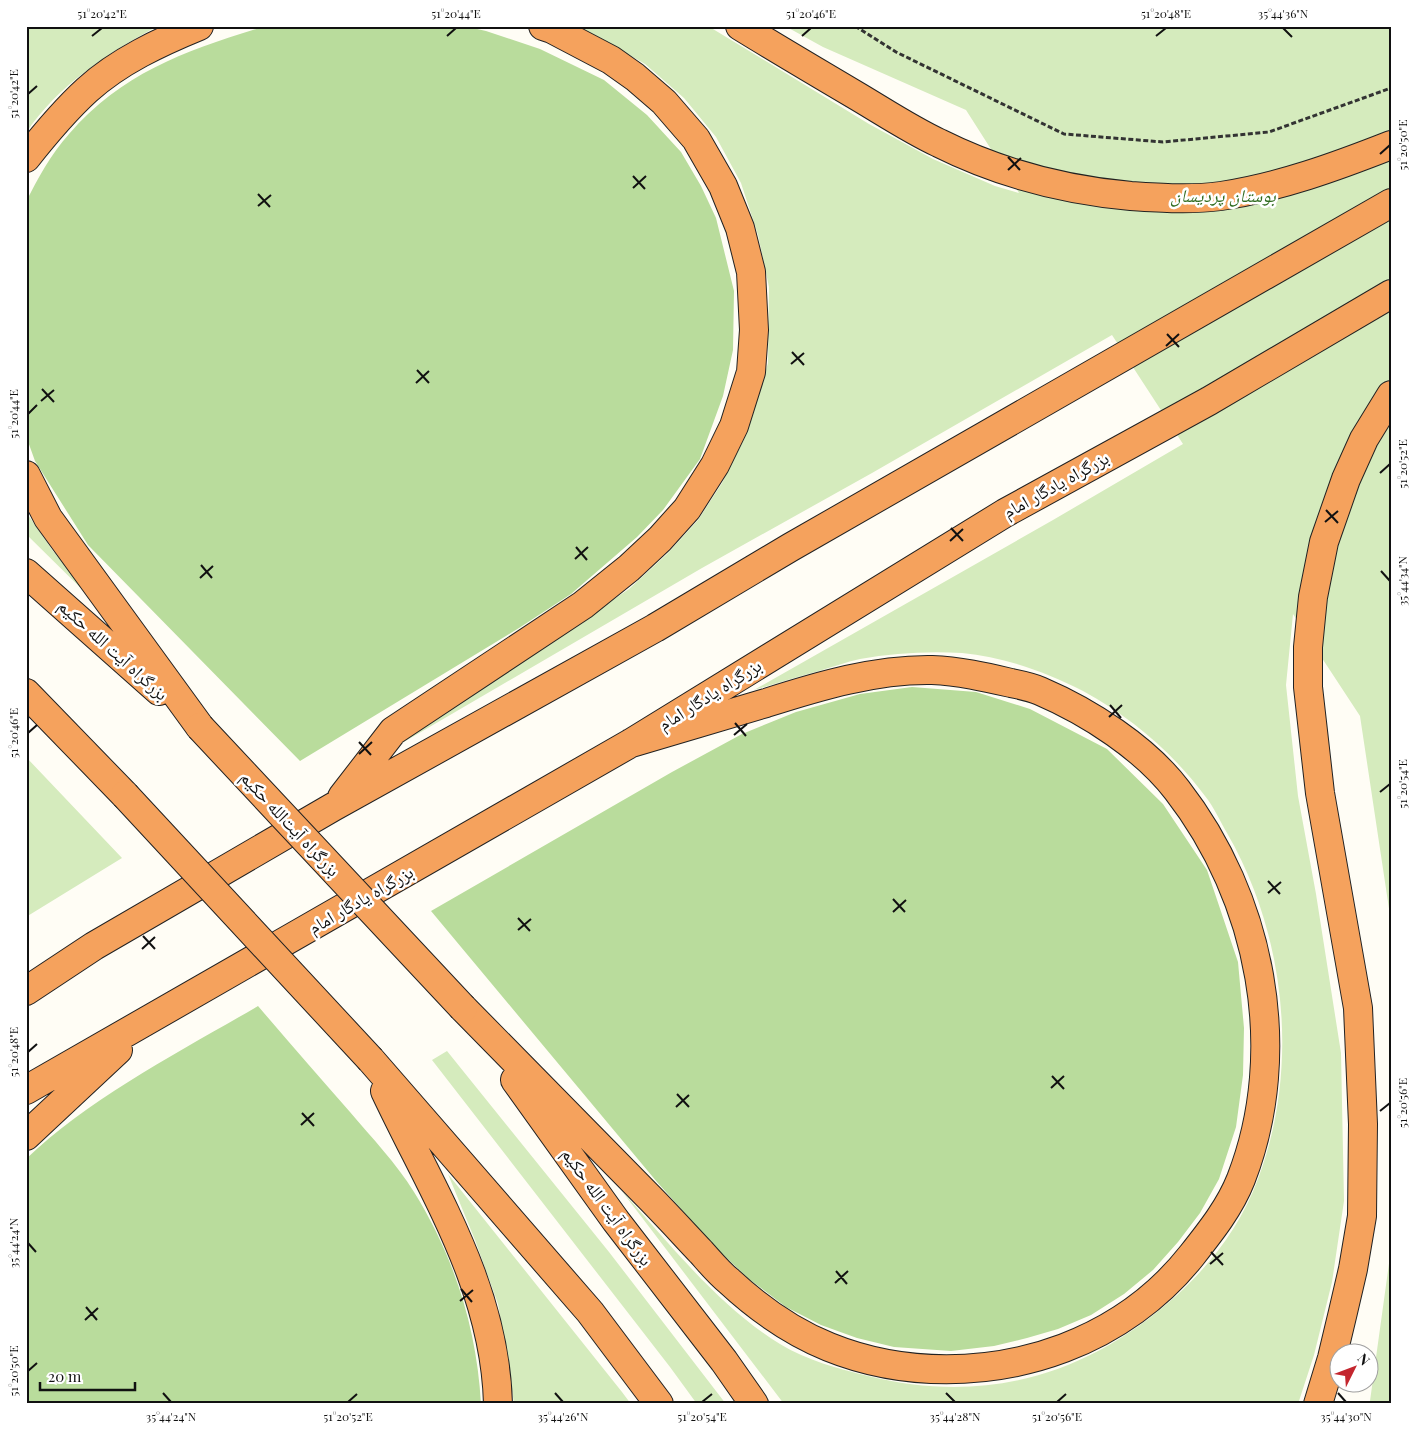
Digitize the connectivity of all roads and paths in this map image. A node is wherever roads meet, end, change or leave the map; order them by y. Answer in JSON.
{"nodes":[{"id":1,"x":199,"y":26,"type":"edge"},
{"id":2,"x":543,"y":26,"type":"edge"},
{"id":3,"x":740,"y":26,"type":"edge"},
{"id":4,"x":856,"y":26,"type":"edge"},
{"id":5,"x":1391,"y":88,"type":"edge"},
{"id":6,"x":1391,"y":145,"type":"edge"},
{"id":7,"x":26,"y":158,"type":"edge"},
{"id":8,"x":1391,"y":203,"type":"edge"},
{"id":9,"x":1391,"y":294,"type":"edge"},
{"id":10,"x":1391,"y":395,"type":"edge"},
{"id":11,"x":26,"y":475,"type":"edge"},
{"id":12,"x":26,"y":573,"type":"edge"},
{"id":13,"x":26,"y":693,"type":"edge"},
{"id":14,"x":200,"y":727,"type":"junction"},
{"id":15,"x":631,"y":743,"type":"junction"},
{"id":16,"x":333,"y":807,"type":"junction"},
{"id":17,"x":94,"y":946,"type":"junction"},
{"id":18,"x":26,"y":971,"type":"edge"},
{"id":19,"x":26,"y":991,"type":"edge"},
{"id":20,"x":463,"y":1008,"type":"junction"},
{"id":21,"x":150,"y":1019,"type":"junction"},
{"id":22,"x":371,"y":1060,"type":"junction"},
{"id":23,"x":26,"y":1090,"type":"edge"},
{"id":24,"x":26,"y":1136,"type":"edge"},
{"id":25,"x":498,"y":1404,"type":"edge"},
{"id":26,"x":660,"y":1404,"type":"edge"},
{"id":27,"x":754,"y":1404,"type":"edge"},
{"id":28,"x":1318,"y":1404,"type":"edge"}],
"edges":[{"from":1,"to":7,"type":"highway"},
{"from":2,"to":16,"type":"highway"},
{"from":3,"to":6,"type":"highway"},
{"from":4,"to":5,"type":"path"},
{"from":8,"to":16,"type":"highway"},
{"from":9,"to":15,"type":"highway","name":"بزرگراه یادگار امام"},
{"from":10,"to":28,"type":"highway"},
{"from":11,"to":14,"type":"highway"},
{"from":12,"to":14,"type":"highway","name":"بزرگراه آیت الله حکیم"},
{"from":13,"to":22,"type":"highway","bridge":true},
{"from":14,"to":20,"type":"highway","name":"بزرگراه آیت‌الله حکیم","bridge":true},
{"from":15,"to":20,"type":"highway"},
{"from":15,"to":21,"type":"highway","name":"بزرگراه یادگار امام"},
{"from":16,"to":17,"type":"highway"},
{"from":17,"to":18,"type":"highway"},
{"from":17,"to":19,"type":"highway"},
{"from":20,"to":27,"type":"highway","name":"بزرگراه آیت الله حکیم"},
{"from":21,"to":23,"type":"highway","name":"بزرگراه یادگار امام"},
{"from":21,"to":24,"type":"highway"},
{"from":22,"to":25,"type":"highway"},
{"from":22,"to":26,"type":"highway"}]}
